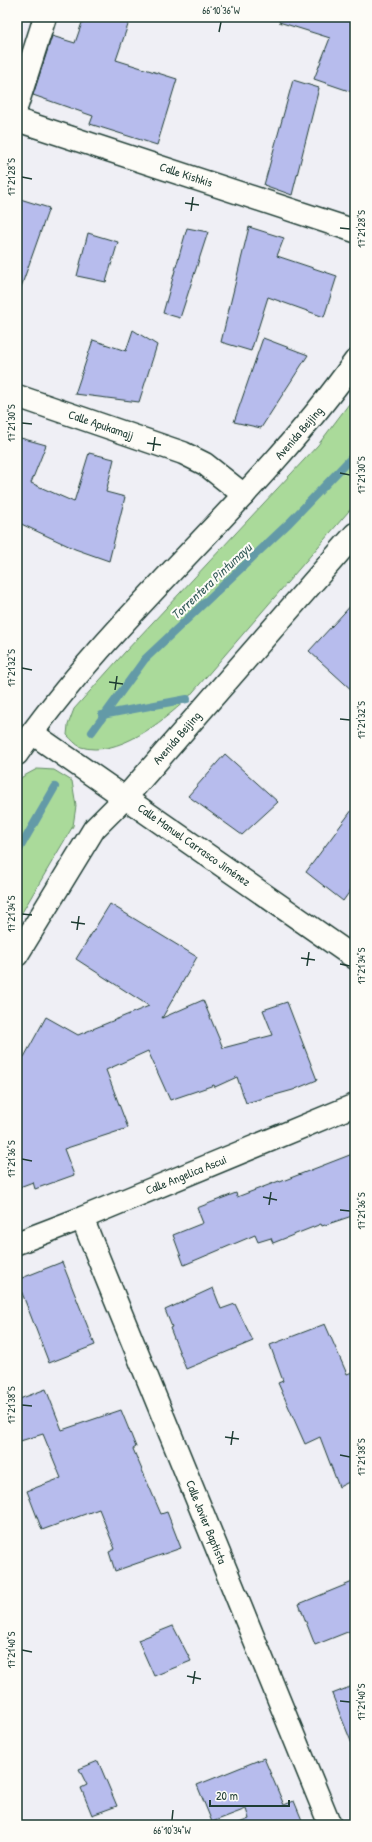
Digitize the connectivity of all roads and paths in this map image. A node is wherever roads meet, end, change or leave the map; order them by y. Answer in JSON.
{"nodes":[{"id":1,"x":45,"y":17,"type":"edge"},
{"id":2,"x":17,"y":105,"type":"edge"},
{"id":3,"x":17,"y":120,"type":"edge"},
{"id":4,"x":355,"y":231,"type":"edge"},
{"id":5,"x":355,"y":361,"type":"edge"},
{"id":6,"x":17,"y":396,"type":"edge"},
{"id":7,"x":244,"y":495,"type":"junction"},
{"id":8,"x":355,"y":534,"type":"edge"},
{"id":9,"x":32,"y":733,"type":"junction"},
{"id":10,"x":17,"y":754,"type":"edge"},
{"id":11,"x":126,"y":797,"type":"junction"},
{"id":12,"x":17,"y":955,"type":"edge"},
{"id":13,"x":355,"y":958,"type":"edge"},
{"id":14,"x":355,"y":1105,"type":"edge"},
{"id":15,"x":82,"y":1218,"type":"junction"},
{"id":16,"x":17,"y":1243,"type":"edge"},
{"id":17,"x":330,"y":1825,"type":"edge"}],
"edges":[{"from":1,"to":2,"type":"street"},
{"from":3,"to":4,"type":"street","name":"Calle Kishkis"},
{"from":5,"to":7,"type":"street","name":"Avenida Beijing"},
{"from":6,"to":7,"type":"street","name":"Calle Apukamajj"},
{"from":7,"to":9,"type":"street","name":"Avenida Beijing"},
{"from":8,"to":11,"type":"street","name":"Avenida Beijing"},
{"from":9,"to":10,"type":"street","name":"Avenida Beijing"},
{"from":9,"to":11,"type":"street","name":"Calle Manuel Carrasco Jiménez"},
{"from":11,"to":12,"type":"street","name":"Avenida Beijing"},
{"from":11,"to":13,"type":"street","name":"Calle Manuel Carrasco Jiménez"},
{"from":14,"to":15,"type":"street","name":"Calle Angelica Ascui"},
{"from":15,"to":16,"type":"street","name":"Calle Angelica Ascui"},
{"from":15,"to":17,"type":"street","name":"Calle Javier Baptista"}]}
